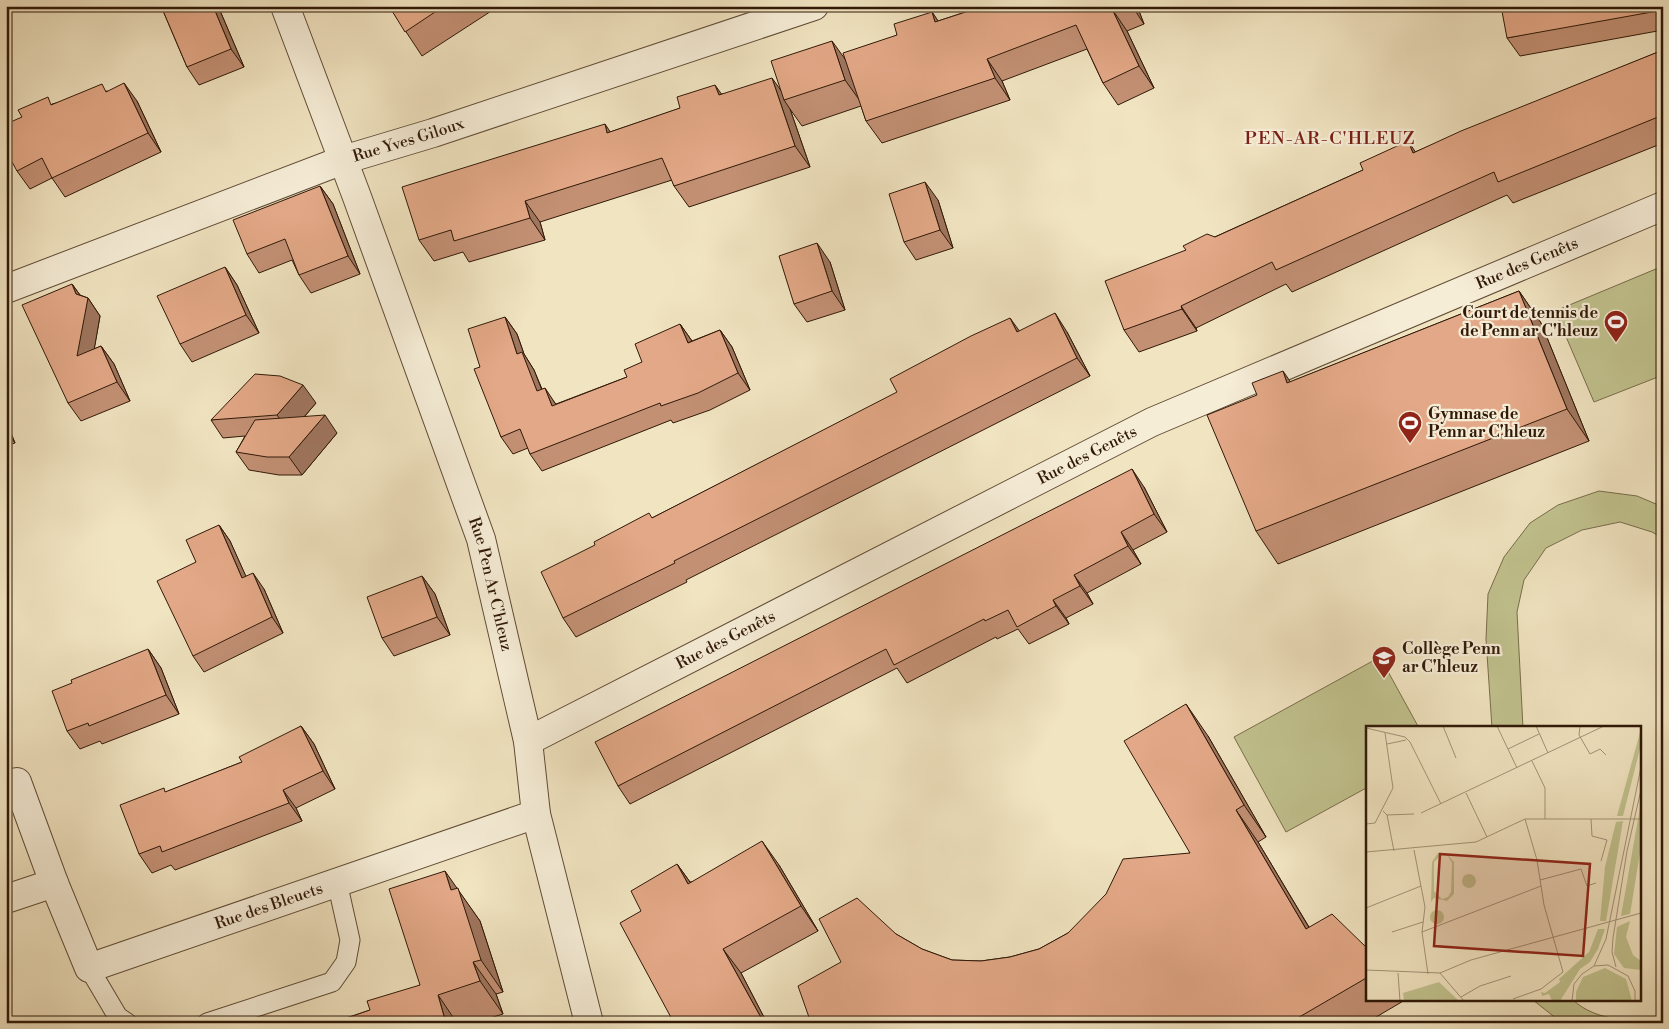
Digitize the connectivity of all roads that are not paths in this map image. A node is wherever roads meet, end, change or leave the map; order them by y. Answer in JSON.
{"nodes":[{"id":1,"x":284,"y":6,"type":"edge"},
{"id":2,"x":814,"y":6,"type":"edge"},
{"id":3,"x":343,"y":160,"type":"junction"},
{"id":4,"x":1663,"y":206,"type":"edge"},
{"id":5,"x":6,"y":289,"type":"edge"},
{"id":6,"x":528,"y":741,"type":"junction"},
{"id":7,"x":6,"y":786,"type":"edge"},
{"id":8,"x":536,"y":814,"type":"junction"},
{"id":9,"x":336,"y":882,"type":"junction"},
{"id":10,"x":54,"y":883,"type":"junction"},
{"id":11,"x":6,"y":899,"type":"edge"},
{"id":12,"x":89,"y":968,"type":"junction"},
{"id":13,"x":127,"y":1023,"type":"edge"},
{"id":14,"x":207,"y":1023,"type":"edge"},
{"id":15,"x":589,"y":1023,"type":"edge"}],
"edges":[{"from":1,"to":3,"type":"street","name":"Rue Pen Ar C'hleuz"},
{"from":2,"to":3,"type":"street","name":"Rue Yves Giloux"},
{"from":3,"to":5,"type":"street","name":"Rue Yves Giloux"},
{"from":3,"to":6,"type":"street","name":"Rue Pen Ar C'hleuz"},
{"from":4,"to":6,"type":"street","name":"Rue des Genêts"},
{"from":6,"to":8,"type":"street","name":"Rue Pen Ar C'hleuz"},
{"from":7,"to":10,"type":"street"},
{"from":8,"to":9,"type":"street","name":"Rue des Bleuets"},
{"from":8,"to":15,"type":"street","name":"Rue Pen Ar C'hleuz"},
{"from":9,"to":12,"type":"street","name":"Rue des Bleuets"},
{"from":9,"to":14,"type":"lane"},
{"from":10,"to":11,"type":"street"},
{"from":10,"to":12,"type":"street"},
{"from":12,"to":13,"type":"lane"}]}
